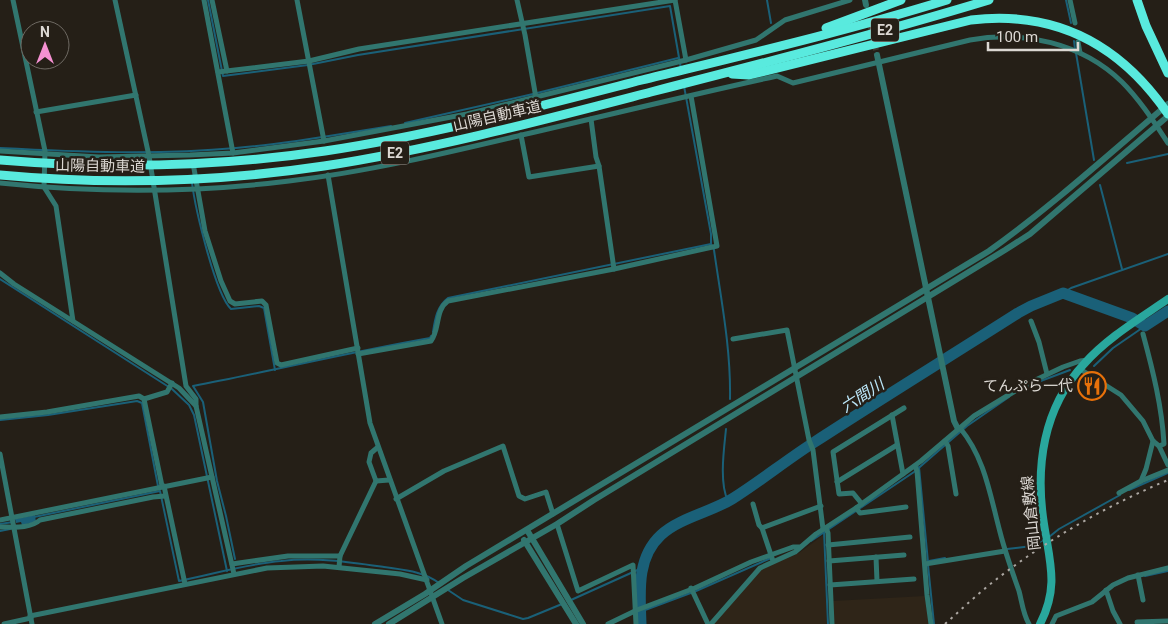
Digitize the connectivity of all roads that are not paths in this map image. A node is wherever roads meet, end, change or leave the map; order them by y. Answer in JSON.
{"nodes":[{"id":1,"x":13,"y":0,"type":"edge"},
{"id":2,"x":115,"y":0,"type":"edge"},
{"id":3,"x":204,"y":0,"type":"edge"},
{"id":4,"x":212,"y":0,"type":"edge"},
{"id":5,"x":297,"y":0,"type":"edge"},
{"id":6,"x":517,"y":0,"type":"edge"},
{"id":7,"x":850,"y":0,"type":"edge"},
{"id":8,"x":901,"y":0,"type":"edge"},
{"id":9,"x":947,"y":0,"type":"edge"},
{"id":10,"x":989,"y":0,"type":"edge"},
{"id":11,"x":1070,"y":0,"type":"edge"},
{"id":12,"x":1137,"y":0,"type":"edge"},
{"id":13,"x":672,"y":1,"type":"edge"},
{"id":14,"x":1075,"y":23,"type":"dead end"},
{"id":15,"x":522,"y":27,"type":"junction"},
{"id":16,"x":1078,"y":42,"type":"dead end"},
{"id":17,"x":779,"y":46,"type":"junction"},
{"id":18,"x":1077,"y":52,"type":"junction"},
{"id":19,"x":877,"y":54,"type":"tunnel mouth"},
{"id":20,"x":684,"y":60,"type":"junction"},
{"id":21,"x":879,"y":62,"type":"junction"},
{"id":22,"x":310,"y":63,"type":"junction"},
{"id":23,"x":782,"y":63,"type":"junction"},
{"id":24,"x":222,"y":72,"type":"junction"},
{"id":25,"x":1168,"y":73,"type":"edge"},
{"id":26,"x":136,"y":95,"type":"junction"},
{"id":27,"x":535,"y":95,"type":"junction"},
{"id":28,"x":687,"y":96,"type":"junction"},
{"id":29,"x":1164,"y":102,"type":"edge"},
{"id":30,"x":36,"y":112,"type":"junction"},
{"id":31,"x":1168,"y":115,"type":"edge"},
{"id":32,"x":1152,"y":118,"type":"junction"},
{"id":33,"x":591,"y":119,"type":"junction"},
{"id":34,"x":1157,"y":126,"type":"junction"},
{"id":35,"x":521,"y":135,"type":"junction"},
{"id":36,"x":323,"y":138,"type":"junction"},
{"id":37,"x":1168,"y":143,"type":"edge"},
{"id":38,"x":233,"y":150,"type":"junction"},
{"id":39,"x":0,"y":151,"type":"edge"},
{"id":40,"x":45,"y":152,"type":"junction"},
{"id":41,"x":148,"y":153,"type":"junction"},
{"id":42,"x":190,"y":155,"type":"junction"},
{"id":43,"x":0,"y":160,"type":"edge"},
{"id":44,"x":599,"y":166,"type":"junction"},
{"id":45,"x":328,"y":175,"type":"junction"},
{"id":46,"x":0,"y":176,"type":"edge"},
{"id":47,"x":0,"y":183,"type":"edge"},
{"id":48,"x":44,"y":187,"type":"junction"},
{"id":49,"x":194,"y":188,"type":"junction"},
{"id":50,"x":155,"y":190,"type":"junction"},
{"id":51,"x":613,"y":266,"type":"junction"},
{"id":52,"x":0,"y":273,"type":"edge"},
{"id":53,"x":926,"y":289,"type":"junction"},
{"id":54,"x":928,"y":298,"type":"junction"},
{"id":55,"x":1168,"y":299,"type":"edge"},
{"id":56,"x":73,"y":321,"type":"junction"},
{"id":57,"x":1031,"y":321,"type":"dead end"},
{"id":58,"x":1143,"y":334,"type":"dead end"},
{"id":59,"x":733,"y":339,"type":"dead end"},
{"id":60,"x":358,"y":351,"type":"junction"},
{"id":61,"x":1088,"y":360,"type":"junction"},
{"id":62,"x":1080,"y":369,"type":"junction"},
{"id":63,"x":794,"y":370,"type":"junction"},
{"id":64,"x":1046,"y":374,"type":"junction"},
{"id":65,"x":796,"y":378,"type":"junction"},
{"id":66,"x":171,"y":386,"type":"junction"},
{"id":67,"x":144,"y":399,"type":"junction"},
{"id":68,"x":196,"y":406,"type":"junction"},
{"id":69,"x":904,"y":408,"type":"dead end"},
{"id":70,"x":892,"y":415,"type":"junction"},
{"id":71,"x":0,"y":416,"type":"edge"},
{"id":72,"x":961,"y":429,"type":"junction"},
{"id":73,"x":1152,"y":441,"type":"junction"},
{"id":74,"x":947,"y":443,"type":"junction"},
{"id":75,"x":897,"y":445,"type":"junction"},
{"id":76,"x":1159,"y":446,"type":"junction"},
{"id":77,"x":378,"y":447,"type":"junction"},
{"id":78,"x":0,"y":454,"type":"edge"},
{"id":79,"x":1168,"y":465,"type":"edge"},
{"id":80,"x":916,"y":468,"type":"junction"},
{"id":81,"x":1168,"y":470,"type":"edge"},
{"id":82,"x":903,"y":474,"type":"junction"},
{"id":83,"x":208,"y":478,"type":"junction"},
{"id":84,"x":389,"y":480,"type":"junction"},
{"id":85,"x":376,"y":481,"type":"junction"},
{"id":86,"x":1141,"y":481,"type":"junction"},
{"id":87,"x":837,"y":482,"type":"junction"},
{"id":88,"x":160,"y":486,"type":"junction"},
{"id":89,"x":1119,"y":493,"type":"dead end"},
{"id":90,"x":956,"y":494,"type":"dead end"},
{"id":91,"x":162,"y":496,"type":"junction"},
{"id":92,"x":396,"y":499,"type":"junction"},
{"id":93,"x":753,"y":504,"type":"dead end"},
{"id":94,"x":862,"y":504,"type":"junction"},
{"id":95,"x":821,"y":506,"type":"junction"},
{"id":96,"x":906,"y":506,"type":"dead end"},
{"id":97,"x":857,"y":510,"type":"junction"},
{"id":98,"x":553,"y":514,"type":"junction"},
{"id":99,"x":0,"y":520,"type":"edge"},
{"id":100,"x":13,"y":522,"type":"junction"},
{"id":101,"x":557,"y":524,"type":"junction"},
{"id":102,"x":0,"y":527,"type":"edge"},
{"id":103,"x":762,"y":528,"type":"junction"},
{"id":104,"x":527,"y":530,"type":"junction"},
{"id":105,"x":826,"y":530,"type":"junction"},
{"id":106,"x":520,"y":534,"type":"junction"},
{"id":107,"x":910,"y":537,"type":"dead end"},
{"id":108,"x":532,"y":538,"type":"junction"},
{"id":109,"x":525,"y":542,"type":"junction"},
{"id":110,"x":828,"y":545,"type":"junction"},
{"id":111,"x":1005,"y":550,"type":"junction"},
{"id":112,"x":904,"y":555,"type":"dead end"},
{"id":113,"x":772,"y":557,"type":"junction"},
{"id":114,"x":876,"y":557,"type":"junction"},
{"id":115,"x":340,"y":561,"type":"junction"},
{"id":116,"x":829,"y":561,"type":"junction"},
{"id":117,"x":925,"y":564,"type":"junction"},
{"id":118,"x":232,"y":565,"type":"junction"},
{"id":119,"x":1168,"y":568,"type":"edge"},
{"id":120,"x":234,"y":573,"type":"junction"},
{"id":121,"x":1138,"y":574,"type":"junction"},
{"id":122,"x":914,"y":578,"type":"dead end"},
{"id":123,"x":427,"y":579,"type":"junction"},
{"id":124,"x":184,"y":581,"type":"junction"},
{"id":125,"x":877,"y":581,"type":"junction"},
{"id":126,"x":830,"y":585,"type":"junction"},
{"id":127,"x":692,"y":590,"type":"junction"},
{"id":128,"x":1106,"y":590,"type":"junction"},
{"id":129,"x":432,"y":594,"type":"junction"},
{"id":130,"x":1143,"y":600,"type":"dead end"},
{"id":131,"x":566,"y":601,"type":"junction"},
{"id":132,"x":636,"y":610,"type":"junction"},
{"id":133,"x":31,"y":620,"type":"edge"},
{"id":134,"x":1168,"y":621,"type":"edge"},
{"id":135,"x":1137,"y":622,"type":"dead end"},
{"id":136,"x":4,"y":624,"type":"edge"},
{"id":137,"x":375,"y":624,"type":"edge"},
{"id":138,"x":389,"y":624,"type":"edge"},
{"id":139,"x":442,"y":624,"type":"edge"},
{"id":140,"x":576,"y":624,"type":"edge"},
{"id":141,"x":583,"y":624,"type":"edge"},
{"id":142,"x":608,"y":624,"type":"edge"},
{"id":143,"x":636,"y":624,"type":"edge"},
{"id":144,"x":709,"y":624,"type":"edge"},
{"id":145,"x":832,"y":624,"type":"edge"},
{"id":146,"x":931,"y":624,"type":"edge"},
{"id":147,"x":1029,"y":624,"type":"edge"},
{"id":148,"x":1040,"y":624,"type":"edge"},
{"id":149,"x":1052,"y":624,"type":"edge"},
{"id":150,"x":1120,"y":624,"type":"edge"}],
"edges":[{"from":1,"to":30,"type":"street"},
{"from":2,"to":26,"type":"street"},
{"from":3,"to":24,"type":"street"},
{"from":4,"to":24,"type":"street"},
{"from":5,"to":22,"type":"street"},
{"from":6,"to":15,"type":"street"},
{"from":7,"to":20,"type":"street"},
{"from":8,"to":17,"type":"highway"},
{"from":9,"to":17,"type":"highway","name":"山陽自動車道","number":"E2"},
{"from":10,"to":23,"type":"highway","name":"山陽自動車道","number":"E2"},
{"from":11,"to":14,"type":"street"},
{"from":12,"to":25,"type":"highway"},
{"from":13,"to":15,"type":"street"},
{"from":13,"to":20,"type":"street"},
{"from":15,"to":22,"type":"street"},
{"from":15,"to":27,"type":"street"},
{"from":16,"to":18,"type":"street"},
{"from":17,"to":43,"type":"highway","name":"山陽自動車道","number":"E2"},
{"from":18,"to":21,"type":"street"},
{"from":18,"to":32,"type":"street"},
{"from":19,"to":21,"type":"street"},
{"from":20,"to":27,"type":"street"},
{"from":21,"to":28,"type":"street"},
{"from":21,"to":53,"type":"street"},
{"from":22,"to":24,"type":"street"},
{"from":22,"to":36,"type":"street"},
{"from":23,"to":29,"type":"highway"},
{"from":23,"to":46,"type":"highway","name":"山陽自動車道","number":"E2"},
{"from":24,"to":38,"type":"street"},
{"from":26,"to":30,"type":"street"},
{"from":26,"to":41,"type":"street"},
{"from":27,"to":36,"type":"street"},
{"from":28,"to":33,"type":"street"},
{"from":28,"to":51,"type":"street"},
{"from":29,"to":31,"type":"highway"},
{"from":29,"to":32,"type":"street"},
{"from":30,"to":40,"type":"street"},
{"from":31,"to":34,"type":"street"},
{"from":32,"to":34,"type":"street"},
{"from":32,"to":53,"type":"street"},
{"from":33,"to":35,"type":"street"},
{"from":33,"to":44,"type":"street"},
{"from":34,"to":37,"type":"street"},
{"from":34,"to":54,"type":"street"},
{"from":35,"to":44,"type":"street"},
{"from":35,"to":45,"type":"street"},
{"from":36,"to":38,"type":"street"},
{"from":38,"to":42,"type":"street"},
{"from":39,"to":40,"type":"street"},
{"from":40,"to":41,"type":"street"},
{"from":40,"to":48,"type":"street"},
{"from":41,"to":42,"type":"street"},
{"from":41,"to":50,"type":"street"},
{"from":42,"to":49,"type":"street"},
{"from":44,"to":51,"type":"street"},
{"from":45,"to":49,"type":"street"},
{"from":45,"to":60,"type":"street"},
{"from":47,"to":48,"type":"street"},
{"from":48,"to":50,"type":"street"},
{"from":48,"to":56,"type":"street"},
{"from":49,"to":50,"type":"street"},
{"from":49,"to":60,"type":"street"},
{"from":50,"to":68,"type":"street"},
{"from":51,"to":60,"type":"street"},
{"from":52,"to":56,"type":"street"},
{"from":53,"to":54,"type":"street"},
{"from":53,"to":63,"type":"street"},
{"from":54,"to":65,"type":"street"},
{"from":54,"to":72,"type":"street"},
{"from":55,"to":61,"type":"main road","name":"岡山倉敷線"},
{"from":56,"to":66,"type":"street"},
{"from":57,"to":64,"type":"street"},
{"from":58,"to":76,"type":"street"},
{"from":59,"to":63,"type":"street"},
{"from":60,"to":77,"type":"street"},
{"from":61,"to":62,"type":"main road","name":"岡山倉敷線"},
{"from":61,"to":64,"type":"street"},
{"from":62,"to":73,"type":"street"},
{"from":62,"to":148,"type":"main road","name":"岡山倉敷線"},
{"from":63,"to":65,"type":"street"},
{"from":63,"to":98,"type":"street"},
{"from":64,"to":72,"type":"street"},
{"from":65,"to":95,"type":"street"},
{"from":65,"to":101,"type":"street"},
{"from":66,"to":67,"type":"street"},
{"from":66,"to":68,"type":"street"},
{"from":67,"to":71,"type":"street"},
{"from":67,"to":88,"type":"street"},
{"from":68,"to":83,"type":"street"},
{"from":69,"to":70,"type":"street"},
{"from":70,"to":75,"type":"street"},
{"from":70,"to":87,"type":"street"},
{"from":72,"to":74,"type":"street"},
{"from":72,"to":111,"type":"street"},
{"from":73,"to":76,"type":"street"},
{"from":73,"to":86,"type":"street"},
{"from":74,"to":80,"type":"street"},
{"from":74,"to":90,"type":"street"},
{"from":75,"to":82,"type":"street"},
{"from":75,"to":87,"type":"street"},
{"from":76,"to":79,"type":"street"},
{"from":77,"to":84,"type":"street"},
{"from":77,"to":85,"type":"street"},
{"from":78,"to":100,"type":"street"},
{"from":80,"to":82,"type":"street"},
{"from":80,"to":117,"type":"street"},
{"from":81,"to":86,"type":"street"},
{"from":82,"to":94,"type":"street"},
{"from":83,"to":88,"type":"street"},
{"from":83,"to":118,"type":"street"},
{"from":84,"to":85,"type":"street"},
{"from":84,"to":92,"type":"street"},
{"from":85,"to":115,"type":"street"},
{"from":86,"to":89,"type":"street"},
{"from":87,"to":94,"type":"street"},
{"from":88,"to":91,"type":"street"},
{"from":88,"to":100,"type":"street"},
{"from":91,"to":100,"type":"street"},
{"from":91,"to":124,"type":"street"},
{"from":92,"to":98,"type":"street"},
{"from":92,"to":123,"type":"street"},
{"from":93,"to":103,"type":"street"},
{"from":94,"to":97,"type":"street"},
{"from":95,"to":103,"type":"street"},
{"from":95,"to":105,"type":"street"},
{"from":96,"to":97,"type":"street"},
{"from":97,"to":105,"type":"street"},
{"from":98,"to":104,"type":"street"},
{"from":99,"to":100,"type":"street"},
{"from":100,"to":102,"type":"street"},
{"from":100,"to":133,"type":"street"},
{"from":101,"to":108,"type":"street"},
{"from":101,"to":132,"type":"street"},
{"from":103,"to":113,"type":"street"},
{"from":104,"to":106,"type":"street"},
{"from":104,"to":108,"type":"street"},
{"from":105,"to":110,"type":"street"},
{"from":105,"to":113,"type":"street"},
{"from":106,"to":109,"type":"street"},
{"from":106,"to":129,"type":"street"},
{"from":107,"to":110,"type":"street"},
{"from":108,"to":109,"type":"street"},
{"from":108,"to":131,"type":"street"},
{"from":109,"to":129,"type":"street"},
{"from":109,"to":131,"type":"street"},
{"from":110,"to":116,"type":"street"},
{"from":111,"to":117,"type":"street"},
{"from":111,"to":147,"type":"street"},
{"from":112,"to":114,"type":"street"},
{"from":113,"to":127,"type":"street"},
{"from":113,"to":144,"type":"street"},
{"from":114,"to":116,"type":"street"},
{"from":114,"to":125,"type":"street"},
{"from":115,"to":118,"type":"street"},
{"from":115,"to":120,"type":"street"},
{"from":115,"to":123,"type":"street"},
{"from":116,"to":126,"type":"street"},
{"from":117,"to":146,"type":"street"},
{"from":118,"to":120,"type":"street"},
{"from":119,"to":121,"type":"street"},
{"from":120,"to":124,"type":"street"},
{"from":121,"to":128,"type":"street"},
{"from":121,"to":130,"type":"street"},
{"from":122,"to":125,"type":"street"},
{"from":123,"to":129,"type":"street"},
{"from":124,"to":133,"type":"street"},
{"from":125,"to":126,"type":"street"},
{"from":126,"to":145,"type":"street"},
{"from":127,"to":132,"type":"street"},
{"from":127,"to":144,"type":"street"},
{"from":128,"to":149,"type":"street"},
{"from":128,"to":150,"type":"street"},
{"from":129,"to":137,"type":"street"},
{"from":129,"to":138,"type":"street"},
{"from":129,"to":139,"type":"street"},
{"from":131,"to":140,"type":"street"},
{"from":131,"to":141,"type":"street"},
{"from":132,"to":142,"type":"street"},
{"from":132,"to":143,"type":"street"},
{"from":133,"to":136,"type":"street"},
{"from":134,"to":135,"type":"street"}]}
